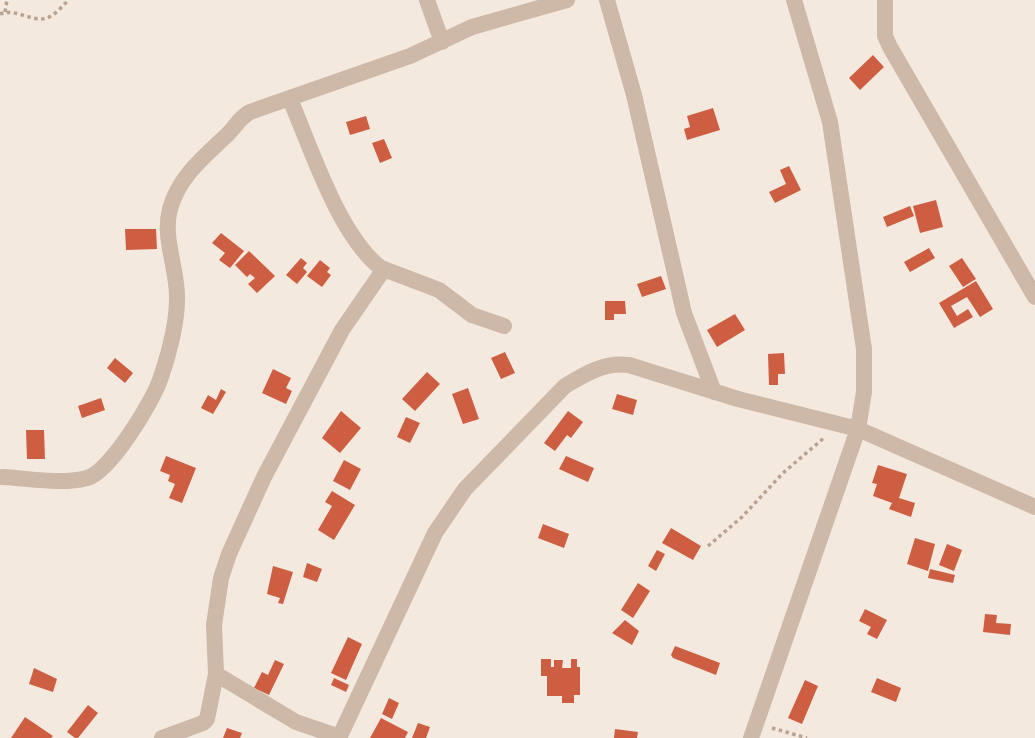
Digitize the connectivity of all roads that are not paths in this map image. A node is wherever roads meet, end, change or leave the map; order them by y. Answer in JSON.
{"nodes":[{"id":1,"x":427,"y":0,"type":"edge"},
{"id":2,"x":567,"y":0,"type":"edge"},
{"id":3,"x":607,"y":0,"type":"edge"},
{"id":4,"x":794,"y":0,"type":"edge"},
{"id":5,"x":885,"y":0,"type":"edge"},
{"id":6,"x":442,"y":41,"type":"junction"},
{"id":7,"x":290,"y":99,"type":"junction"},
{"id":8,"x":1028,"y":266,"type":"edge"},
{"id":9,"x":384,"y":269,"type":"junction"},
{"id":10,"x":1035,"y":297,"type":"edge"},
{"id":11,"x":504,"y":326,"type":"dead end"},
{"id":12,"x":714,"y":392,"type":"junction"},
{"id":13,"x":858,"y":429,"type":"junction"},
{"id":14,"x":2,"y":477,"type":"dead end"},
{"id":15,"x":1035,"y":507,"type":"edge"},
{"id":16,"x":216,"y":674,"type":"junction"},
{"id":17,"x":754,"y":730,"type":"edge"},
{"id":18,"x":314,"y":735,"type":"edge"},
{"id":19,"x":339,"y":737,"type":"edge"},
{"id":20,"x":162,"y":738,"type":"edge"}],
"edges":[{"from":1,"to":6,"type":"street"},
{"from":2,"to":6,"type":"street"},
{"from":3,"to":12,"type":"street"},
{"from":4,"to":13,"type":"street"},
{"from":5,"to":8,"type":"street"},
{"from":6,"to":7,"type":"street"},
{"from":7,"to":9,"type":"street"},
{"from":7,"to":14,"type":"street"},
{"from":8,"to":10,"type":"street"},
{"from":9,"to":11,"type":"street"},
{"from":9,"to":16,"type":"street"},
{"from":12,"to":13,"type":"street"},
{"from":12,"to":19,"type":"street"},
{"from":13,"to":15,"type":"street"},
{"from":13,"to":17,"type":"street"},
{"from":16,"to":18,"type":"street"},
{"from":16,"to":20,"type":"street"},
{"from":18,"to":19,"type":"street"}]}
